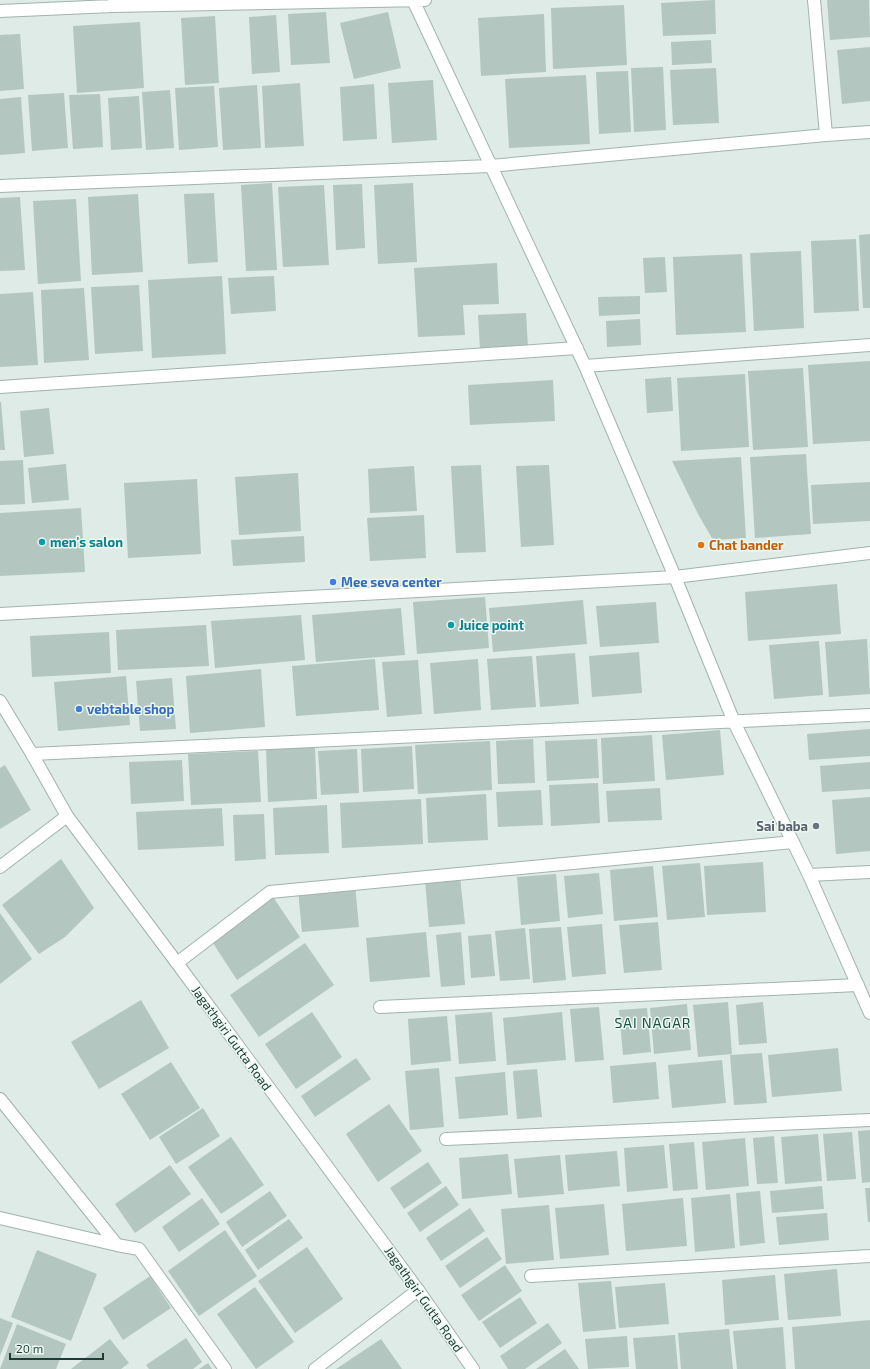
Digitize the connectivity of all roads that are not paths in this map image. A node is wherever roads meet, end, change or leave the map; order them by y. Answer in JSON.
{"nodes":[{"id":1,"x":417,"y":0,"type":"edge"},
{"id":2,"x":814,"y":0,"type":"edge"},
{"id":3,"x":113,"y":3,"type":"edge"},
{"id":4,"x":0,"y":10,"type":"edge"},
{"id":5,"x":870,"y":132,"type":"edge"},
{"id":6,"x":826,"y":135,"type":"junction"},
{"id":7,"x":490,"y":166,"type":"junction"},
{"id":8,"x":0,"y":186,"type":"edge"},
{"id":9,"x":870,"y":345,"type":"edge"},
{"id":10,"x":577,"y":348,"type":"junction"},
{"id":11,"x":585,"y":366,"type":"junction"},
{"id":12,"x":0,"y":387,"type":"edge"},
{"id":13,"x":870,"y":553,"type":"edge"},
{"id":14,"x":675,"y":577,"type":"junction"},
{"id":15,"x":0,"y":614,"type":"edge"},
{"id":16,"x":0,"y":701,"type":"edge"},
{"id":17,"x":870,"y":715,"type":"edge"},
{"id":18,"x":734,"y":722,"type":"junction"},
{"id":19,"x":32,"y":754,"type":"junction"},
{"id":20,"x":67,"y":816,"type":"junction"},
{"id":21,"x":793,"y":842,"type":"junction"},
{"id":22,"x":0,"y":867,"type":"edge"},
{"id":23,"x":870,"y":872,"type":"edge"},
{"id":24,"x":808,"y":875,"type":"junction"},
{"id":25,"x":177,"y":963,"type":"junction"},
{"id":26,"x":858,"y":986,"type":"junction"},
{"id":27,"x":380,"y":1007,"type":"dead end"},
{"id":28,"x":870,"y":1013,"type":"edge"},
{"id":29,"x":0,"y":1099,"type":"edge"},
{"id":30,"x":870,"y":1120,"type":"edge"},
{"id":31,"x":446,"y":1139,"type":"dead end"},
{"id":32,"x":0,"y":1218,"type":"edge"},
{"id":33,"x":117,"y":1245,"type":"junction"},
{"id":34,"x":870,"y":1256,"type":"edge"},
{"id":35,"x":531,"y":1276,"type":"dead end"},
{"id":36,"x":418,"y":1290,"type":"junction"},
{"id":37,"x":225,"y":1369,"type":"edge"},
{"id":38,"x":316,"y":1369,"type":"edge"},
{"id":39,"x":473,"y":1369,"type":"edge"}],
"edges":[{"from":1,"to":3,"type":"street"},
{"from":1,"to":7,"type":"street"},
{"from":2,"to":6,"type":"street"},
{"from":3,"to":4,"type":"street"},
{"from":5,"to":6,"type":"street"},
{"from":6,"to":7,"type":"street"},
{"from":7,"to":8,"type":"street"},
{"from":7,"to":10,"type":"street"},
{"from":9,"to":11,"type":"street"},
{"from":10,"to":11,"type":"street"},
{"from":10,"to":12,"type":"street"},
{"from":11,"to":14,"type":"street"},
{"from":13,"to":14,"type":"street"},
{"from":14,"to":15,"type":"street"},
{"from":14,"to":18,"type":"street"},
{"from":16,"to":19,"type":"street","name":"Jagathgiri Gutta Road"},
{"from":17,"to":18,"type":"street"},
{"from":18,"to":19,"type":"street"},
{"from":18,"to":21,"type":"street"},
{"from":19,"to":20,"type":"street","name":"Jagathgiri Gutta Road"},
{"from":20,"to":22,"type":"street"},
{"from":20,"to":25,"type":"street","name":"Jagathgiri Gutta Road"},
{"from":21,"to":24,"type":"street"},
{"from":21,"to":25,"type":"street"},
{"from":23,"to":24,"type":"street"},
{"from":24,"to":26,"type":"street"},
{"from":25,"to":36,"type":"street","name":"Jagathgiri Gutta Road"},
{"from":26,"to":27,"type":"street"},
{"from":26,"to":28,"type":"street"},
{"from":29,"to":33,"type":"street"},
{"from":30,"to":31,"type":"street"},
{"from":32,"to":33,"type":"street"},
{"from":33,"to":37,"type":"street"},
{"from":34,"to":35,"type":"street"},
{"from":36,"to":38,"type":"street"},
{"from":36,"to":39,"type":"street","name":"Jagathgiri Gutta Road"}]}
